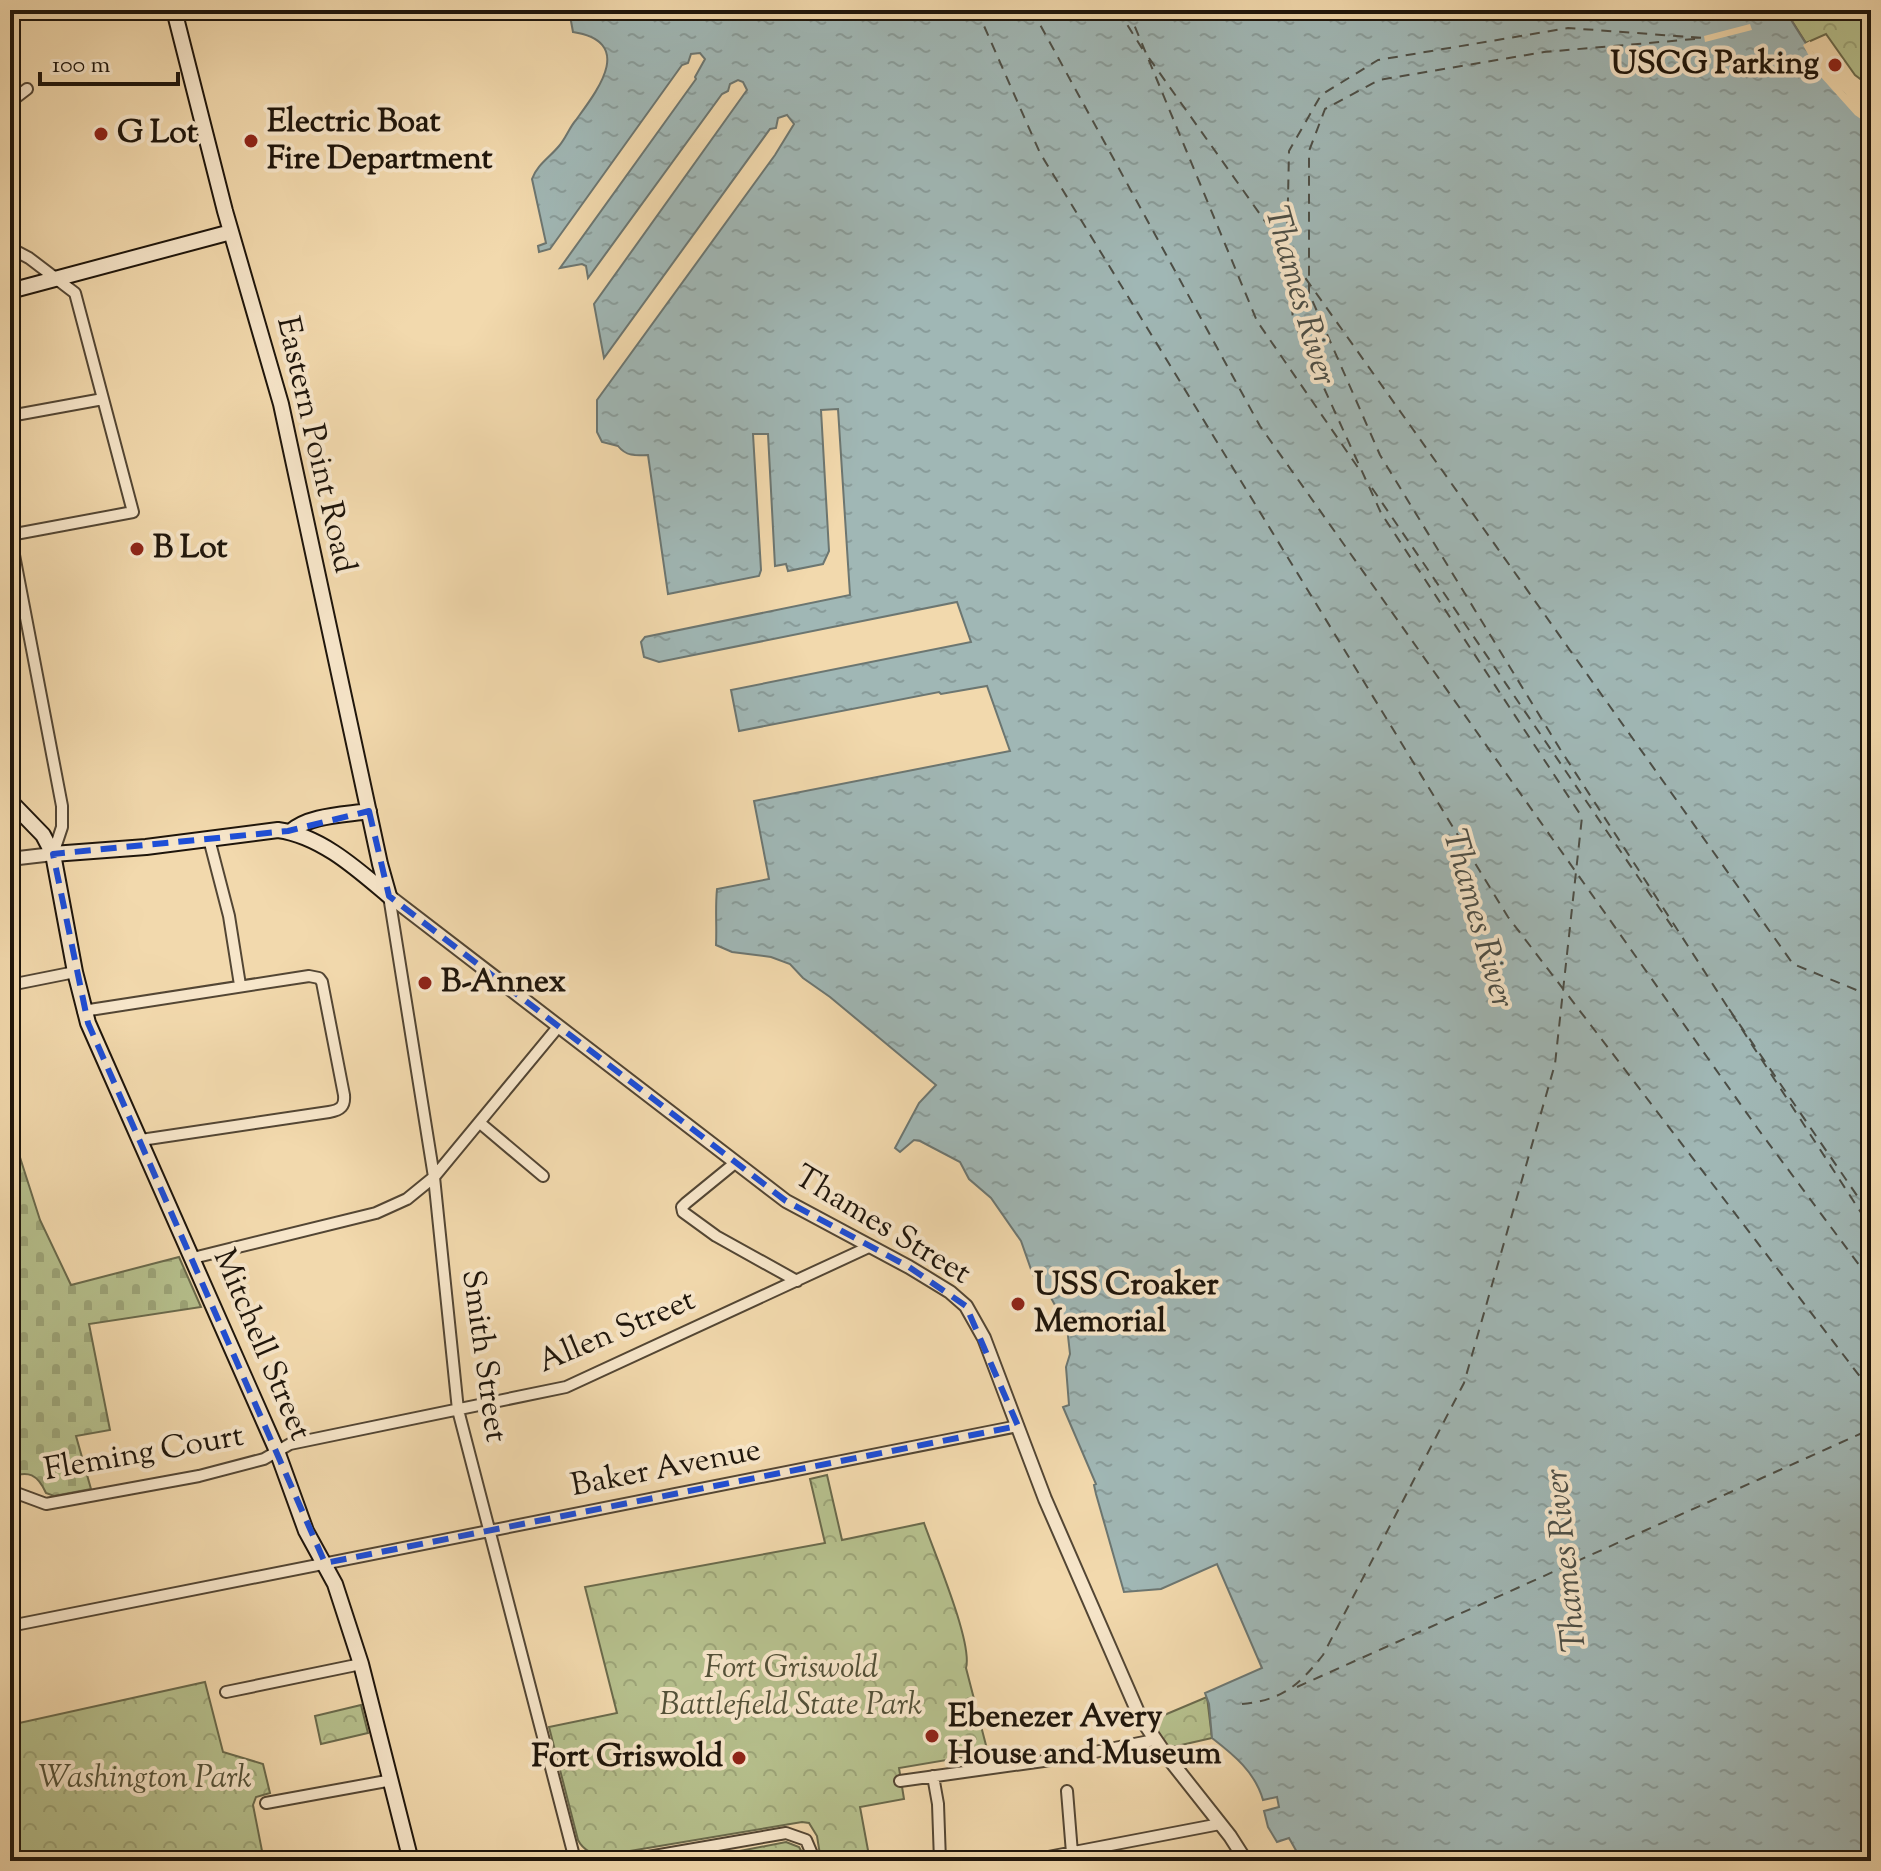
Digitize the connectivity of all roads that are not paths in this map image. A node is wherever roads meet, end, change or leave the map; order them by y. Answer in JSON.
{"nodes":[{"id":1,"x":174,"y":10,"type":"edge"},
{"id":2,"x":27,"y":89,"type":"dead end"},
{"id":3,"x":10,"y":102,"type":"edge"},
{"id":4,"x":231,"y":232,"type":"junction"},
{"id":5,"x":10,"y":248,"type":"edge"},
{"id":6,"x":56,"y":279,"type":"junction"},
{"id":7,"x":10,"y":291,"type":"edge"},
{"id":8,"x":103,"y":399,"type":"junction"},
{"id":9,"x":10,"y":416,"type":"edge"},
{"id":10,"x":10,"y":534,"type":"edge"},
{"id":11,"x":10,"y":801,"type":"edge"},
{"id":12,"x":369,"y":811,"type":"junction"},
{"id":13,"x":290,"y":832,"type":"junction"},
{"id":14,"x":209,"y":839,"type":"junction"},
{"id":15,"x":53,"y":854,"type":"junction"},
{"id":16,"x":10,"y":859,"type":"edge"},
{"id":17,"x":389,"y":896,"type":"junction"},
{"id":18,"x":75,"y":972,"type":"junction"},
{"id":19,"x":10,"y":985,"type":"edge"},
{"id":20,"x":240,"y":985,"type":"junction"},
{"id":21,"x":83,"y":1011,"type":"junction"},
{"id":22,"x":558,"y":1027,"type":"junction"},
{"id":23,"x":480,"y":1123,"type":"junction"},
{"id":24,"x":141,"y":1140,"type":"junction"},
{"id":25,"x":735,"y":1163,"type":"junction"},
{"id":26,"x":543,"y":1176,"type":"dead end"},
{"id":27,"x":434,"y":1177,"type":"junction"},
{"id":28,"x":871,"y":1246,"type":"junction"},
{"id":29,"x":193,"y":1258,"type":"junction"},
{"id":30,"x":797,"y":1281,"type":"junction"},
{"id":31,"x":458,"y":1410,"type":"junction"},
{"id":32,"x":1018,"y":1426,"type":"junction"},
{"id":33,"x":277,"y":1451,"type":"junction"},
{"id":34,"x":19,"y":1494,"type":"dead end"},
{"id":35,"x":489,"y":1531,"type":"junction"},
{"id":36,"x":325,"y":1563,"type":"junction"},
{"id":37,"x":10,"y":1626,"type":"edge"},
{"id":38,"x":361,"y":1664,"type":"junction"},
{"id":39,"x":226,"y":1692,"type":"dead end"},
{"id":40,"x":1154,"y":1740,"type":"junction"},
{"id":41,"x":933,"y":1776,"type":"junction"},
{"id":42,"x":392,"y":1780,"type":"junction"},
{"id":43,"x":900,"y":1781,"type":"dead end"},
{"id":44,"x":1067,"y":1791,"type":"dead end"},
{"id":45,"x":266,"y":1803,"type":"dead end"},
{"id":46,"x":1220,"y":1824,"type":"junction"},
{"id":47,"x":1072,"y":1853,"type":"junction"},
{"id":48,"x":411,"y":1861,"type":"edge"},
{"id":49,"x":577,"y":1861,"type":"edge"},
{"id":50,"x":625,"y":1861,"type":"edge"},
{"id":51,"x":815,"y":1861,"type":"edge"},
{"id":52,"x":940,"y":1861,"type":"edge"},
{"id":53,"x":1027,"y":1861,"type":"edge"},
{"id":54,"x":1246,"y":1861,"type":"edge"}],
"edges":[{"from":1,"to":4,"type":"main road","name":"Eastern Point Road"},
{"from":2,"to":3,"type":"street"},
{"from":4,"to":6,"type":"main road"},
{"from":4,"to":12,"type":"main road","name":"Eastern Point Road"},
{"from":5,"to":6,"type":"street"},
{"from":6,"to":7,"type":"main road"},
{"from":6,"to":8,"type":"street"},
{"from":8,"to":9,"type":"street"},
{"from":8,"to":10,"type":"street"},
{"from":10,"to":15,"type":"street"},
{"from":11,"to":15,"type":"main road"},
{"from":12,"to":13,"type":"main road"},
{"from":12,"to":17,"type":"main road","name":"Eastern Point Road"},
{"from":13,"to":14,"type":"main road"},
{"from":13,"to":17,"type":"main road"},
{"from":14,"to":15,"type":"main road"},
{"from":14,"to":20,"type":"street"},
{"from":15,"to":16,"type":"street"},
{"from":15,"to":18,"type":"main road","name":"Mitchell Street"},
{"from":17,"to":22,"type":"street","name":"Thames Street"},
{"from":17,"to":27,"type":"street","name":"Smith Street"},
{"from":18,"to":19,"type":"street"},
{"from":18,"to":21,"type":"main road","name":"Mitchell Street"},
{"from":20,"to":21,"type":"street"},
{"from":20,"to":24,"type":"street"},
{"from":21,"to":24,"type":"main road","name":"Mitchell Street"},
{"from":22,"to":23,"type":"street"},
{"from":22,"to":25,"type":"street","name":"Thames Street"},
{"from":23,"to":26,"type":"street"},
{"from":23,"to":27,"type":"street"},
{"from":24,"to":29,"type":"main road","name":"Mitchell Street"},
{"from":25,"to":28,"type":"street","name":"Thames Street"},
{"from":25,"to":30,"type":"street"},
{"from":27,"to":29,"type":"street"},
{"from":27,"to":31,"type":"street","name":"Smith Street"},
{"from":28,"to":30,"type":"street","name":"Allen Street"},
{"from":28,"to":32,"type":"street","name":"Thames Street"},
{"from":29,"to":33,"type":"main road","name":"Mitchell Street"},
{"from":30,"to":31,"type":"street","name":"Allen Street"},
{"from":31,"to":33,"type":"street","name":"Allen Street"},
{"from":31,"to":35,"type":"street","name":"Smith Street"},
{"from":32,"to":35,"type":"street","name":"Baker Avenue"},
{"from":32,"to":40,"type":"street","name":"Thames Street"},
{"from":33,"to":34,"type":"street","name":"Fleming Court"},
{"from":33,"to":36,"type":"main road","name":"Mitchell Street"},
{"from":35,"to":36,"type":"street","name":"Baker Avenue"},
{"from":35,"to":49,"type":"street","name":"Smith Street"},
{"from":36,"to":37,"type":"street","name":"Baker Avenue"},
{"from":36,"to":38,"type":"main road","name":"Mitchell Street"},
{"from":38,"to":39,"type":"street"},
{"from":38,"to":42,"type":"main road","name":"Mitchell Street"},
{"from":40,"to":41,"type":"street"},
{"from":40,"to":46,"type":"street","name":"Thames Street"},
{"from":41,"to":43,"type":"street"},
{"from":41,"to":52,"type":"street"},
{"from":42,"to":45,"type":"street"},
{"from":42,"to":48,"type":"main road","name":"Mitchell Street"},
{"from":44,"to":47,"type":"street"},
{"from":46,"to":47,"type":"street"},
{"from":46,"to":54,"type":"street","name":"Thames Street"},
{"from":47,"to":53,"type":"street"},
{"from":50,"to":51,"type":"street"}]}
